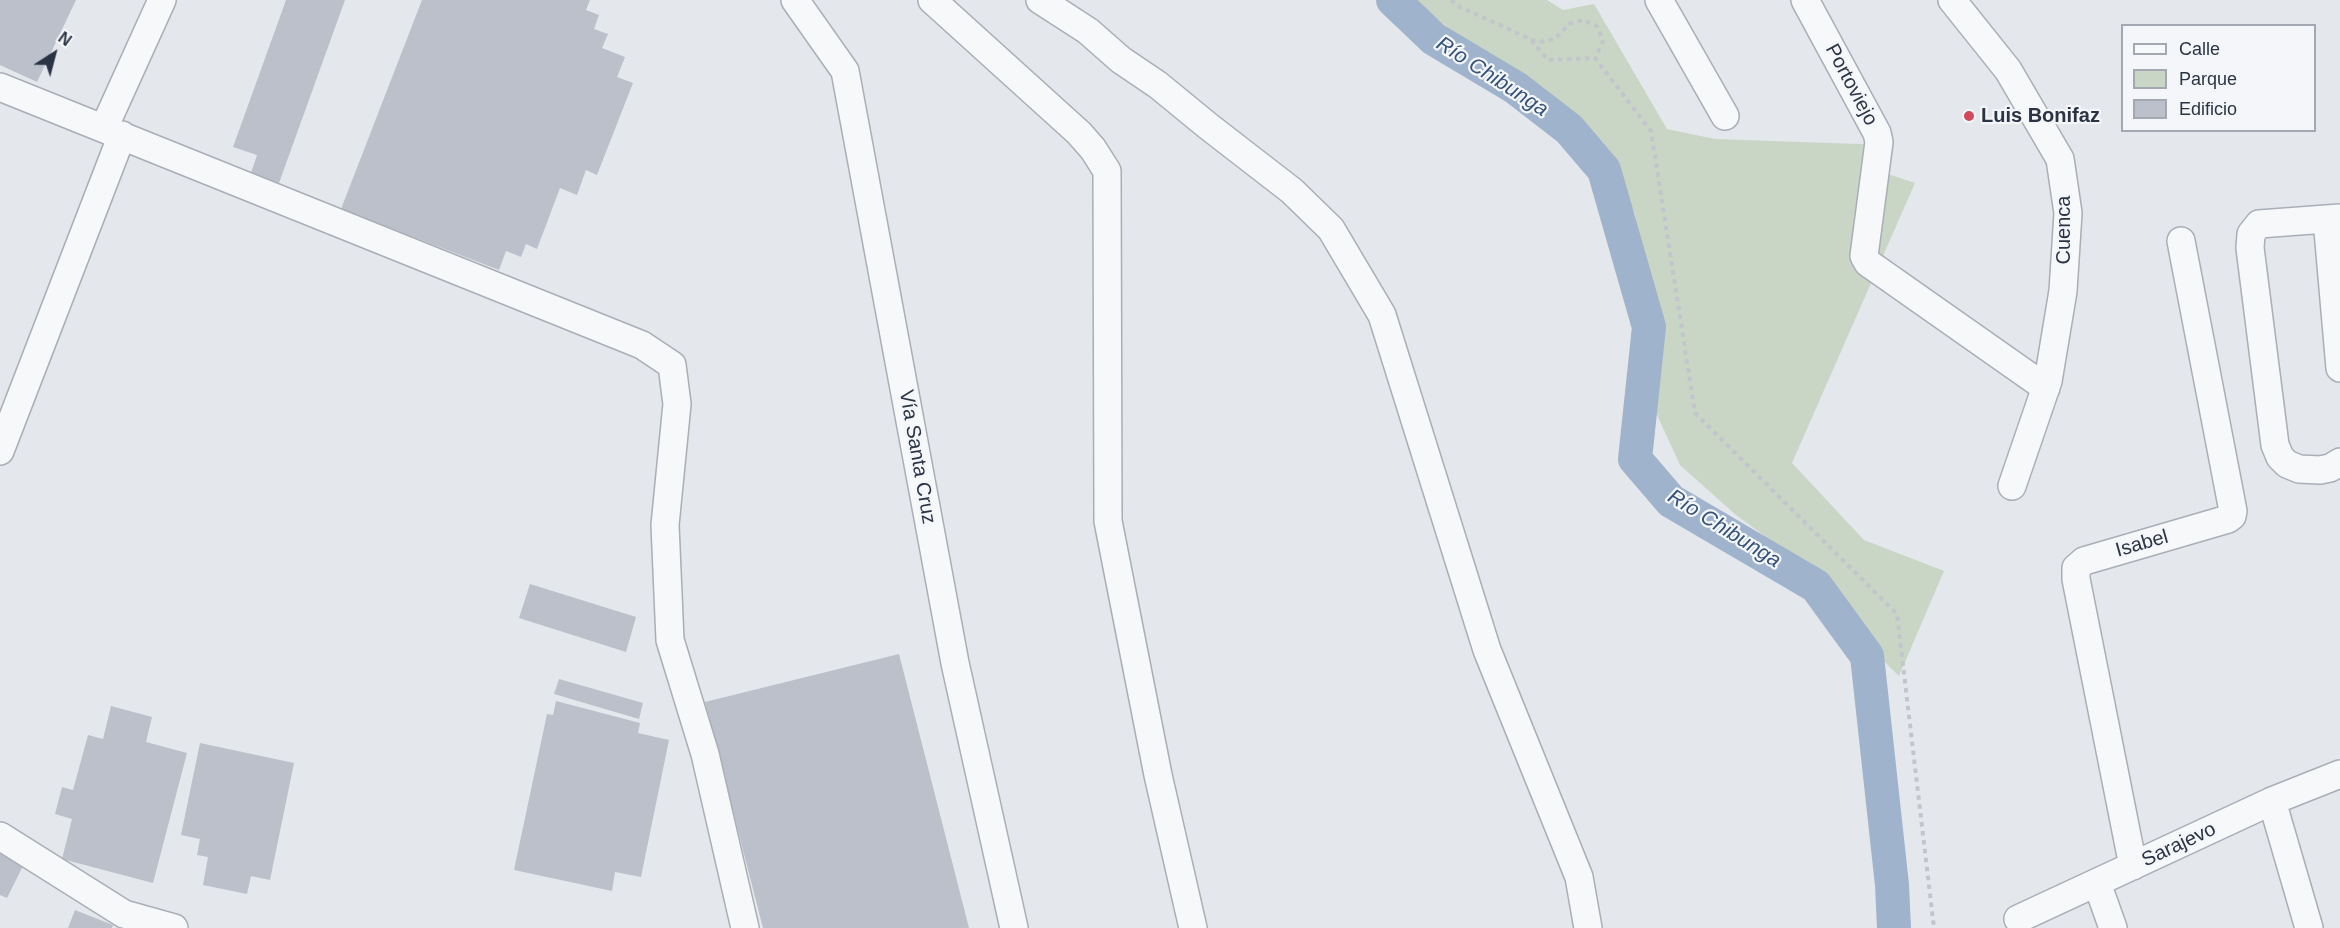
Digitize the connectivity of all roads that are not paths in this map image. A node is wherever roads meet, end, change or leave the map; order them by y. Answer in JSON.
{"nodes":[{"id":1,"x":162,"y":0,"type":"edge"},
{"id":2,"x":795,"y":0,"type":"edge"},
{"id":3,"x":932,"y":0,"type":"edge"},
{"id":4,"x":1040,"y":0,"type":"edge"},
{"id":5,"x":1659,"y":0,"type":"edge"},
{"id":6,"x":1805,"y":0,"type":"edge"},
{"id":7,"x":1952,"y":0,"type":"edge"},
{"id":8,"x":0,"y":87,"type":"edge"},
{"id":9,"x":1725,"y":116,"type":"dead end"},
{"id":10,"x":113,"y":131,"type":"junction"},
{"id":11,"x":2334,"y":219,"type":"edge"},
{"id":12,"x":2181,"y":241,"type":"dead end"},
{"id":13,"x":2340,"y":368,"type":"edge"},
{"id":14,"x":2046,"y":388,"type":"junction"},
{"id":15,"x":0,"y":451,"type":"edge"},
{"id":16,"x":2340,"y":462,"type":"edge"},
{"id":17,"x":2012,"y":486,"type":"dead end"},
{"id":18,"x":2340,"y":774,"type":"edge"},
{"id":19,"x":2272,"y":801,"type":"junction"},
{"id":20,"x":0,"y":836,"type":"edge"},
{"id":21,"x":2133,"y":867,"type":"junction"},
{"id":22,"x":2097,"y":882,"type":"junction"},
{"id":23,"x":2019,"y":919,"type":"dead end"},
{"id":24,"x":174,"y":928,"type":"edge"},
{"id":25,"x":746,"y":928,"type":"edge"},
{"id":26,"x":1014,"y":928,"type":"edge"},
{"id":27,"x":1193,"y":928,"type":"edge"},
{"id":28,"x":1588,"y":928,"type":"edge"},
{"id":29,"x":2113,"y":928,"type":"edge"},
{"id":30,"x":2309,"y":928,"type":"edge"}],
"edges":[{"from":1,"to":10,"type":"street"},
{"from":2,"to":26,"type":"street","name":"Vía Santa Cruz"},
{"from":3,"to":27,"type":"street"},
{"from":4,"to":28,"type":"street"},
{"from":5,"to":9,"type":"street"},
{"from":6,"to":14,"type":"street","name":"Portoviejo"},
{"from":7,"to":14,"type":"street","name":"Cuenca"},
{"from":8,"to":10,"type":"street"},
{"from":10,"to":15,"type":"street"},
{"from":10,"to":25,"type":"street"},
{"from":11,"to":13,"type":"street"},
{"from":11,"to":16,"type":"street"},
{"from":12,"to":21,"type":"street","name":"Isabel"},
{"from":14,"to":17,"type":"street","name":"Cuenca"},
{"from":18,"to":19,"type":"street","name":"Sarajevo"},
{"from":19,"to":21,"type":"street","name":"Sarajevo"},
{"from":19,"to":30,"type":"street"},
{"from":20,"to":24,"type":"street"},
{"from":21,"to":22,"type":"street","name":"Sarajevo"},
{"from":22,"to":23,"type":"street","name":"Sarajevo"},
{"from":22,"to":29,"type":"street"}]}
